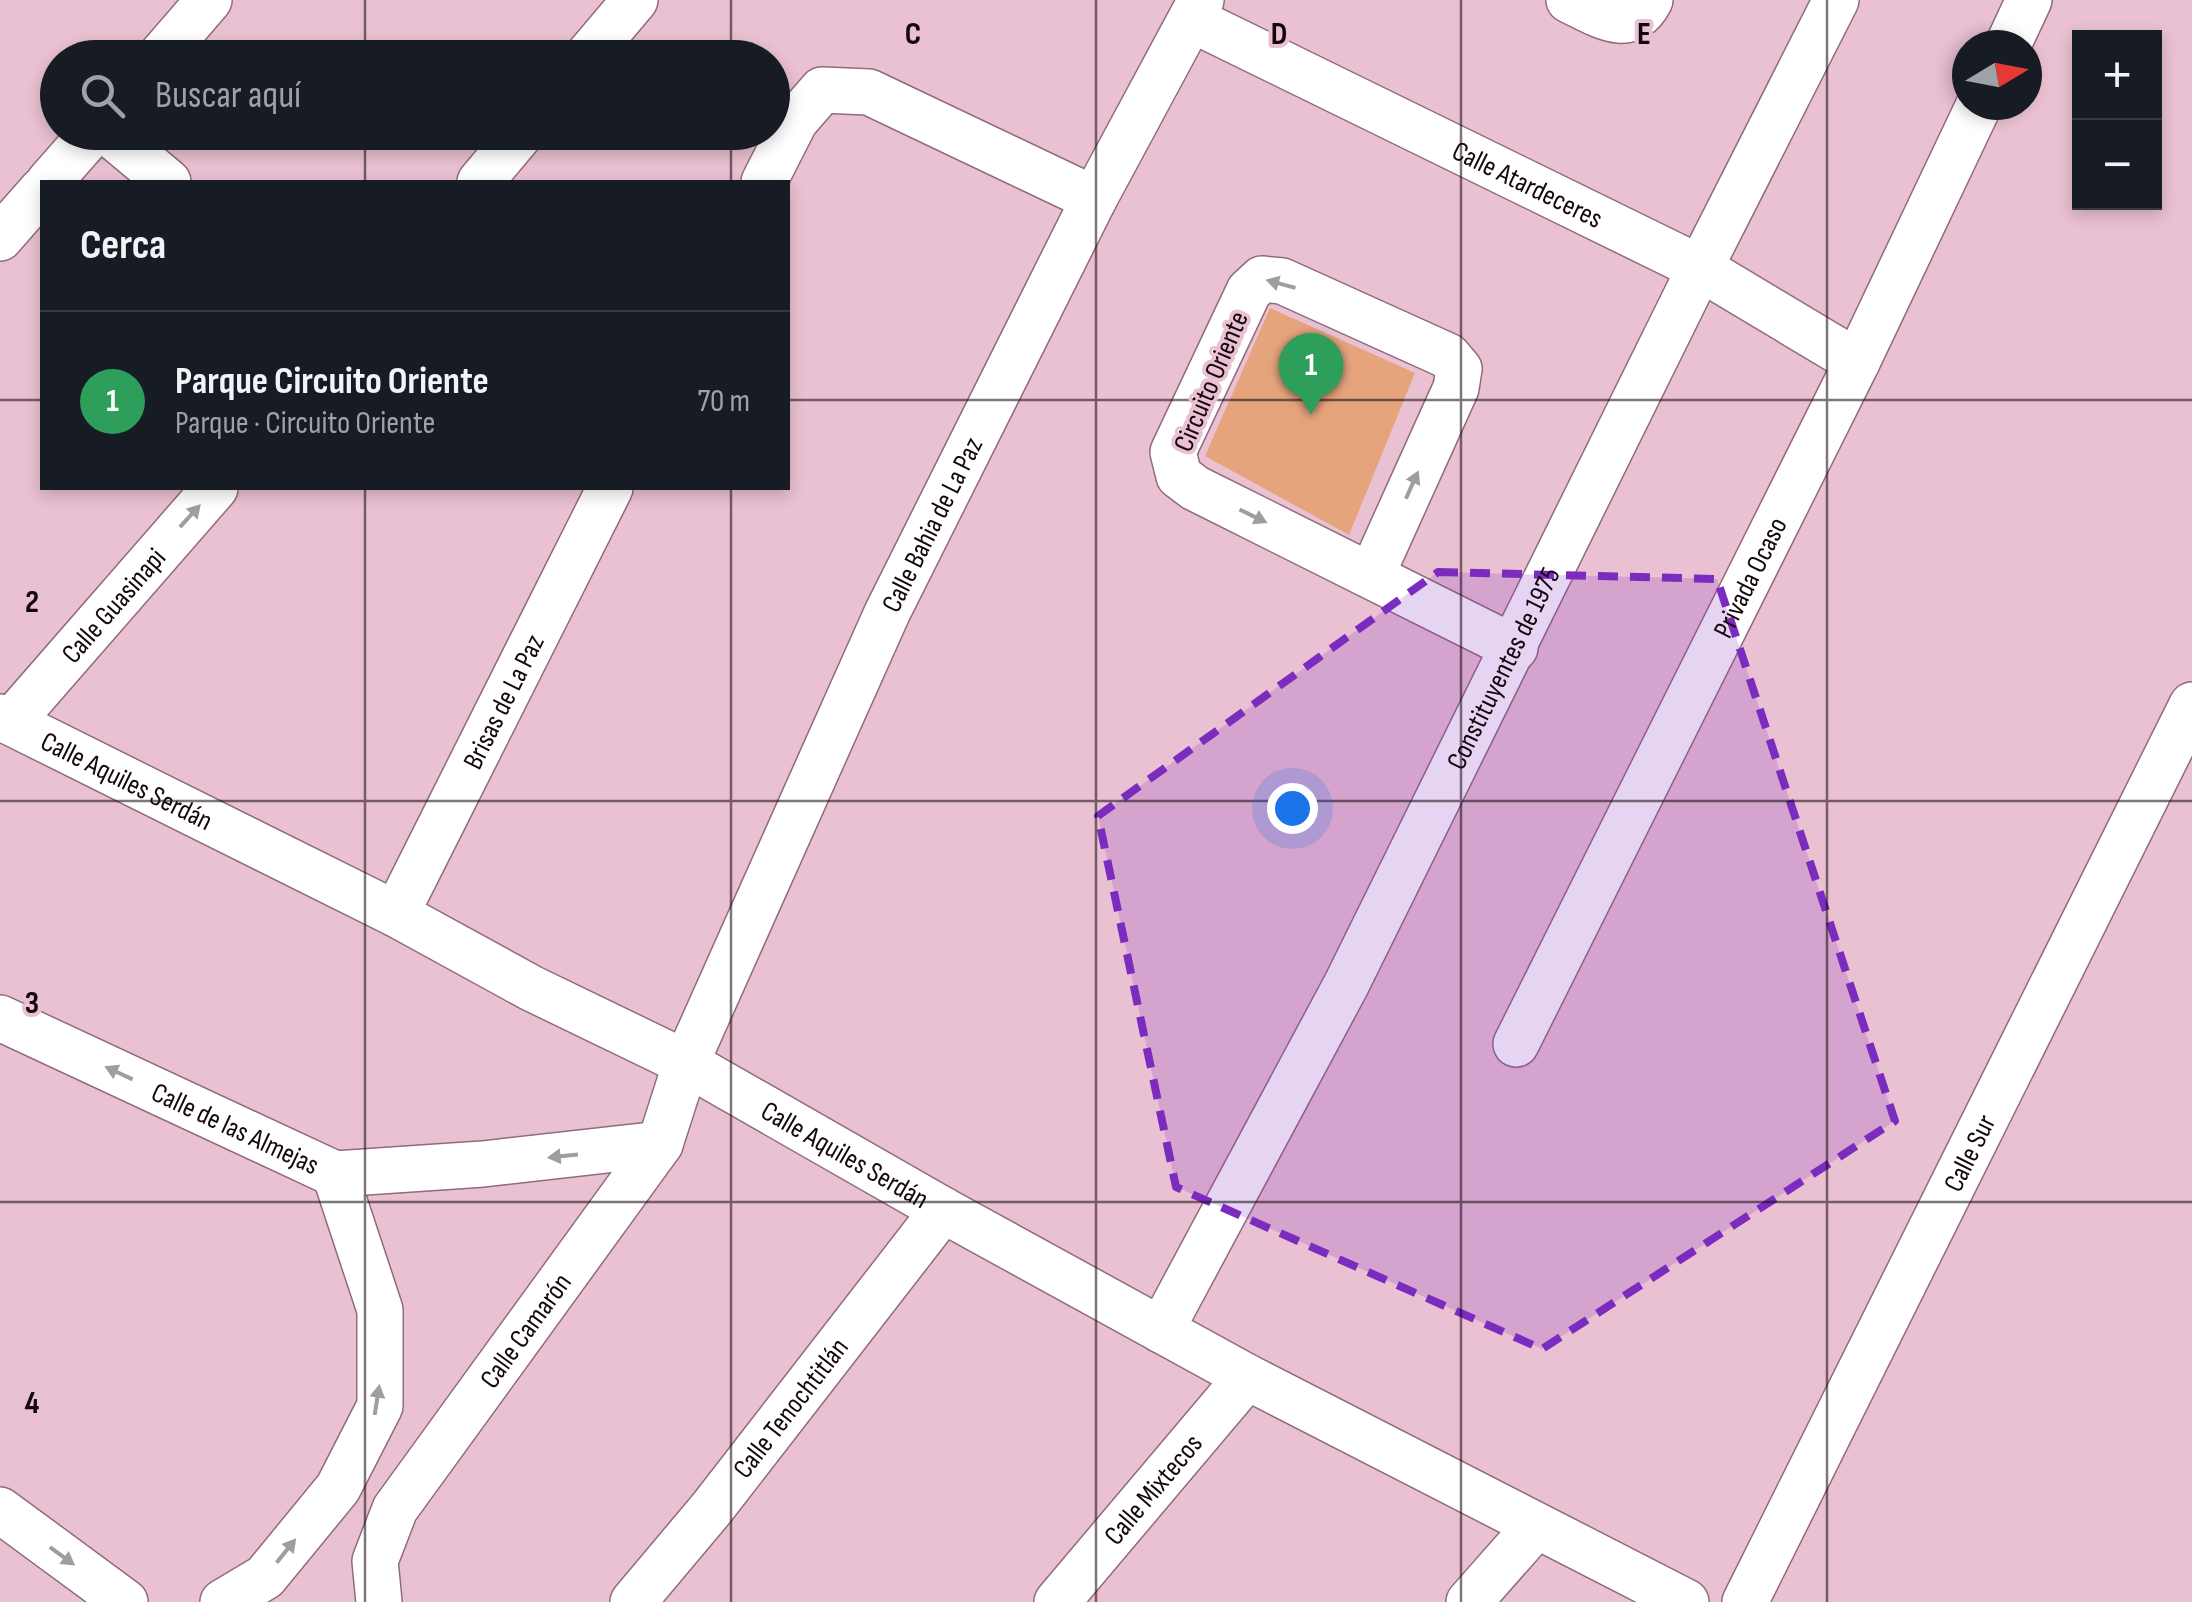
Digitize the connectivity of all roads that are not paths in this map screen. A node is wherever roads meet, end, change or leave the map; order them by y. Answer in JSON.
{"nodes":[{"id":1,"x":209,"y":0,"type":"edge"},
{"id":2,"x":635,"y":0,"type":"edge"},
{"id":3,"x":1569,"y":0,"type":"edge"},
{"id":4,"x":1650,"y":0,"type":"edge"},
{"id":5,"x":1836,"y":0,"type":"edge"},
{"id":6,"x":2030,"y":0,"type":"edge"},
{"id":7,"x":1196,"y":10,"type":"edge"},
{"id":8,"x":2015,"y":30,"type":"edge"},
{"id":9,"x":174,"y":40,"type":"edge"},
{"id":10,"x":601,"y":40,"type":"edge"},
{"id":11,"x":1972,"y":120,"type":"edge"},
{"id":12,"x":790,"y":131,"type":"edge"},
{"id":13,"x":77,"y":150,"type":"edge"},
{"id":14,"x":130,"y":150,"type":"edge"},
{"id":15,"x":507,"y":150,"type":"edge"},
{"id":16,"x":780,"y":150,"type":"edge"},
{"id":17,"x":51,"y":180,"type":"edge"},
{"id":18,"x":166,"y":180,"type":"edge"},
{"id":19,"x":482,"y":180,"type":"edge"},
{"id":20,"x":765,"y":180,"type":"edge"},
{"id":21,"x":40,"y":192,"type":"edge"},
{"id":22,"x":1094,"y":199,"type":"junction"},
{"id":23,"x":0,"y":238,"type":"edge"},
{"id":24,"x":1700,"y":268,"type":"junction"},
{"id":25,"x":1856,"y":362,"type":"junction"},
{"id":26,"x":213,"y":490,"type":"edge"},
{"id":27,"x":609,"y":490,"type":"edge"},
{"id":28,"x":1372,"y":574,"type":"junction"},
{"id":29,"x":1515,"y":648,"type":"junction"},
{"id":30,"x":2192,"y":704,"type":"edge"},
{"id":31,"x":6,"y":719,"type":"edge"},
{"id":32,"x":396,"y":914,"type":"junction"},
{"id":33,"x":0,"y":1018,"type":"edge"},
{"id":34,"x":1516,"y":1044,"type":"dead end"},
{"id":35,"x":686,"y":1063,"type":"junction"},
{"id":36,"x":660,"y":1144,"type":"junction"},
{"id":37,"x":335,"y":1174,"type":"junction"},
{"id":38,"x":943,"y":1210,"type":"junction"},
{"id":39,"x":1162,"y":1330,"type":"junction"},
{"id":40,"x":1246,"y":1377,"type":"junction"},
{"id":41,"x":0,"y":1510,"type":"edge"},
{"id":42,"x":1536,"y":1526,"type":"junction"},
{"id":43,"x":125,"y":1602,"type":"edge"},
{"id":44,"x":223,"y":1602,"type":"edge"},
{"id":45,"x":379,"y":1602,"type":"edge"},
{"id":46,"x":633,"y":1602,"type":"edge"},
{"id":47,"x":1057,"y":1602,"type":"edge"},
{"id":48,"x":1469,"y":1602,"type":"edge"},
{"id":49,"x":1686,"y":1602,"type":"edge"},
{"id":50,"x":1745,"y":1602,"type":"edge"}],
"edges":[{"from":1,"to":9,"type":"street"},
{"from":2,"to":10,"type":"street"},
{"from":3,"to":4,"type":"street"},
{"from":5,"to":24,"type":"street","name":"Constituyentes de 1975"},
{"from":6,"to":8,"type":"street"},
{"from":7,"to":22,"type":"street","name":"Calle Bahia de La Paz"},
{"from":7,"to":24,"type":"street","name":"Calle Atardeceres"},
{"from":11,"to":25,"type":"street","name":"Privada Ocaso"},
{"from":12,"to":22,"type":"street"},
{"from":13,"to":17,"type":"street"},
{"from":14,"to":18,"type":"street"},
{"from":15,"to":19,"type":"street"},
{"from":16,"to":20,"type":"street"},
{"from":21,"to":23,"type":"street"},
{"from":22,"to":35,"type":"street","name":"Calle Bahia de La Paz"},
{"from":24,"to":25,"type":"street","name":"Calle Atardeceres"},
{"from":24,"to":29,"type":"street","name":"Constituyentes de 1975"},
{"from":25,"to":34,"type":"street","name":"Privada Ocaso"},
{"from":31,"to":26,"type":"street","name":"Calle Guasinapi","one_way":true},
{"from":27,"to":32,"type":"street","name":"Brisas de La Paz"},
{"from":28,"to":28,"type":"street","name":"Circuito Oriente","one_way":true},
{"from":28,"to":29,"type":"street","name":"Circuito Oriente"},
{"from":29,"to":39,"type":"street","name":"Constituyentes de 1975"},
{"from":30,"to":50,"type":"street","name":"Calle Sur"},
{"from":31,"to":32,"type":"street","name":"Calle Aquiles Serdán"},
{"from":32,"to":35,"type":"street","name":"Calle Aquiles Serdán"},
{"from":37,"to":33,"type":"street","name":"Calle de las Almejas","one_way":true},
{"from":35,"to":36,"type":"street","name":"Calle Camarón"},
{"from":35,"to":38,"type":"street","name":"Calle Aquiles Serdán"},
{"from":36,"to":37,"type":"street","one_way":true},
{"from":36,"to":45,"type":"street","name":"Calle Camarón"},
{"from":44,"to":37,"type":"street","name":"Calle de las Almejas","one_way":true},
{"from":38,"to":39,"type":"street","name":"Calle Aquiles Serdán"},
{"from":38,"to":46,"type":"street","name":"Calle Tenochtitlán"},
{"from":39,"to":40,"type":"street","name":"Calle Aquiles Serdán"},
{"from":40,"to":42,"type":"street","name":"Calle Aquiles Serdán"},
{"from":40,"to":47,"type":"street","name":"Calle Mixtecos"},
{"from":41,"to":43,"type":"street","one_way":true},
{"from":42,"to":48,"type":"street"},
{"from":42,"to":49,"type":"street","name":"Calle Aquiles Serdán"}]}
